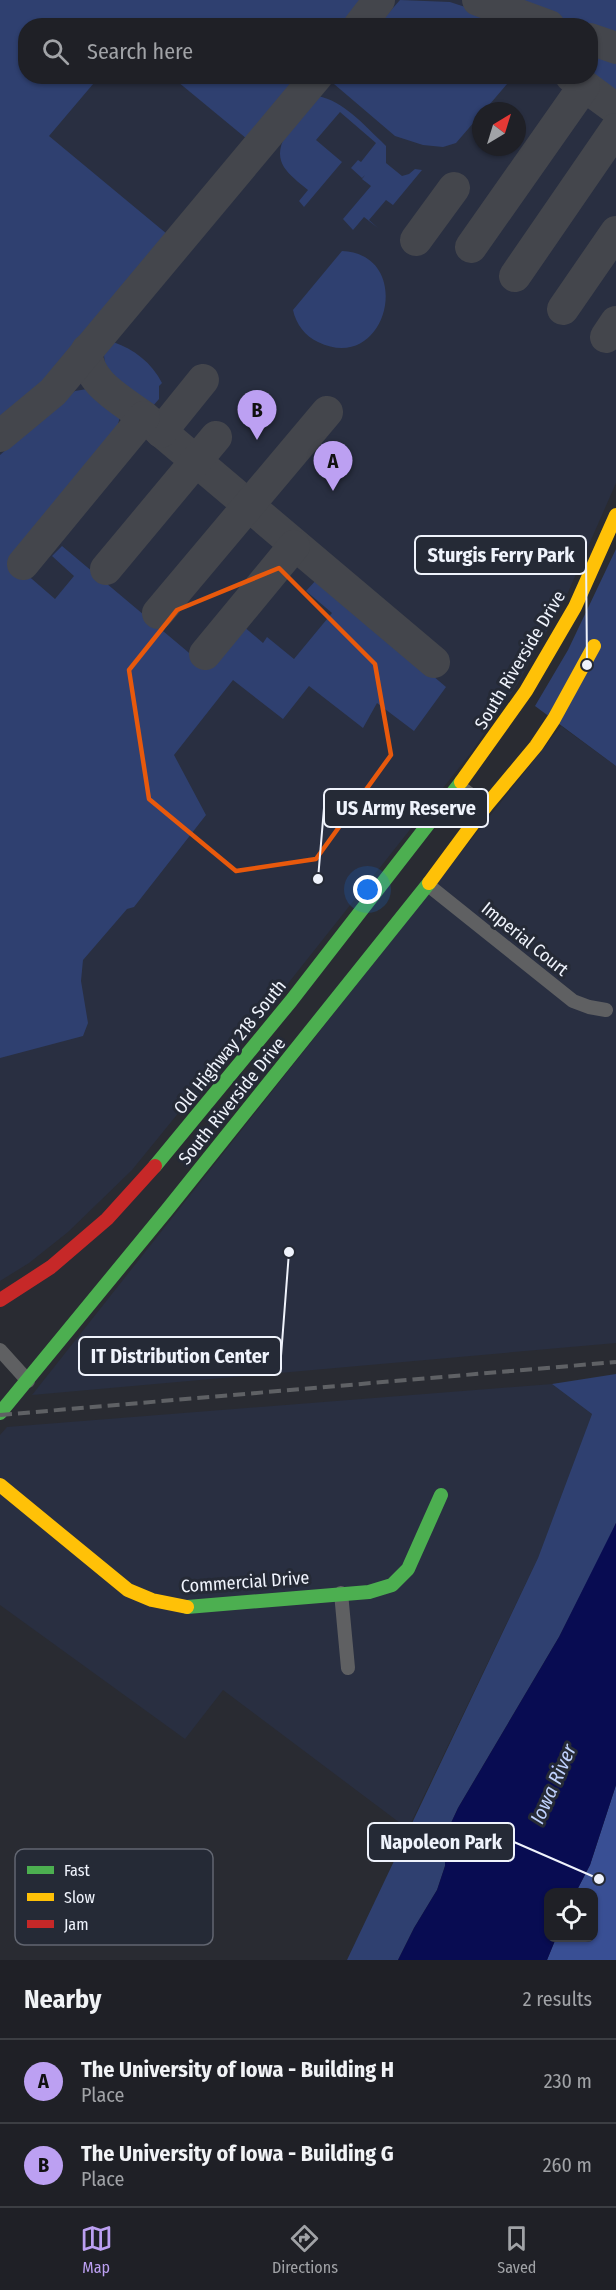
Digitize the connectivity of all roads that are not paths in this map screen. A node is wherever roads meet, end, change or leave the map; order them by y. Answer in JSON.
{"nodes":[{"id":1,"x":616,"y":515,"type":"edge"},
{"id":2,"x":594,"y":646,"type":"dead end"},
{"id":3,"x":459,"y":786,"type":"junction"},
{"id":4,"x":486,"y":807,"type":"junction"},
{"id":5,"x":428,"y":885,"type":"junction"},
{"id":6,"x":606,"y":1010,"type":"dead end"},
{"id":7,"x":0,"y":1300,"type":"edge"},
{"id":8,"x":0,"y":1350,"type":"edge"},
{"id":9,"x":28,"y":1381,"type":"junction"},
{"id":10,"x":0,"y":1413,"type":"edge"},
{"id":11,"x":0,"y":1485,"type":"edge"},
{"id":12,"x":441,"y":1495,"type":"dead end"},
{"id":13,"x":341,"y":1593,"type":"junction"},
{"id":14,"x":348,"y":1668,"type":"dead end"}],
"edges":[{"from":1,"to":3,"type":"street","name":"South Riverside Drive"},
{"from":2,"to":4,"type":"street","name":"South Riverside Drive"},
{"from":3,"to":4,"type":"street"},
{"from":3,"to":7,"type":"street","name":"Old Highway 218 South"},
{"from":4,"to":5,"type":"street","name":"South Riverside Drive"},
{"from":5,"to":6,"type":"street","name":"Imperial Court"},
{"from":5,"to":9,"type":"street","name":"South Riverside Drive"},
{"from":8,"to":9,"type":"street"},
{"from":9,"to":10,"type":"street","name":"South Riverside Drive"},
{"from":11,"to":13,"type":"street","name":"Commercial Drive"},
{"from":12,"to":13,"type":"street","name":"Commercial Drive"},
{"from":13,"to":14,"type":"street"}]}
